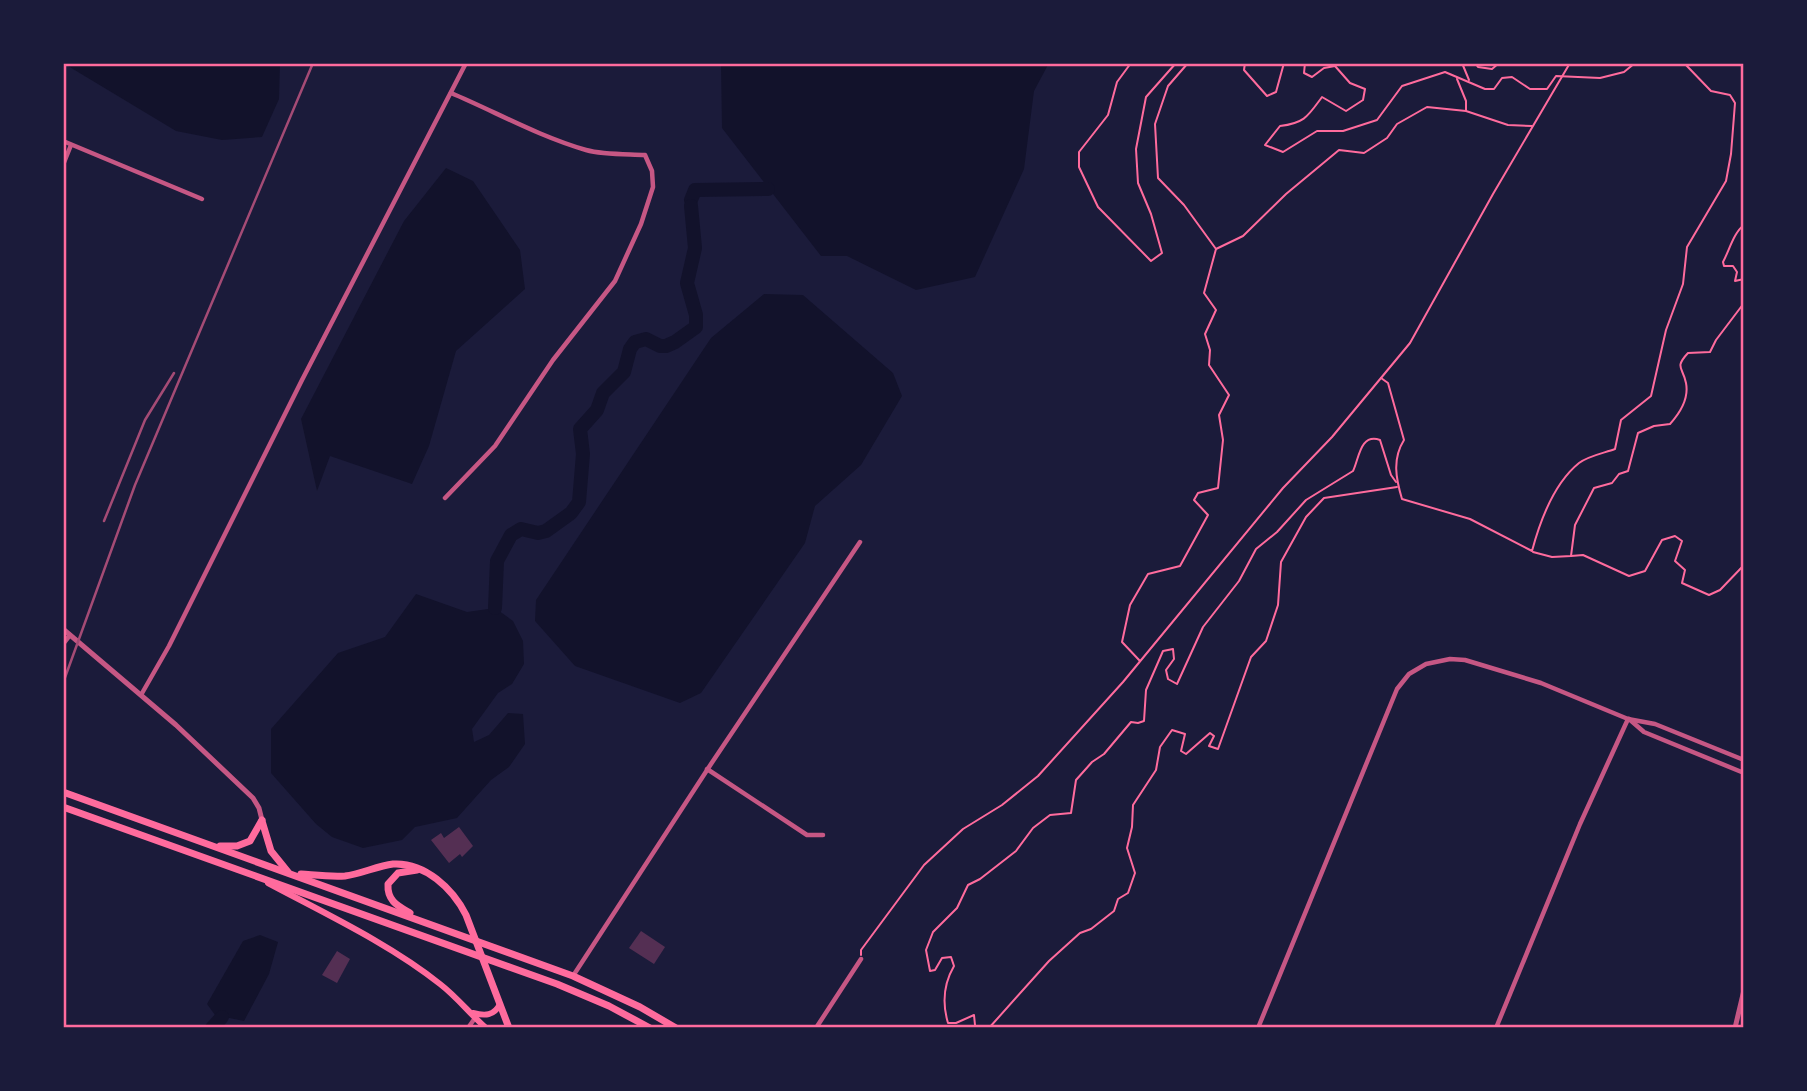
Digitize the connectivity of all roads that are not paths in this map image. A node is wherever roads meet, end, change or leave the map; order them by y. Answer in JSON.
{"nodes":[{"id":1,"x":466,"y":63,"type":"edge"},
{"id":2,"x":451,"y":93,"type":"junction"},
{"id":3,"x":63,"y":141,"type":"edge"},
{"id":4,"x":71,"y":145,"type":"junction"},
{"id":5,"x":63,"y":165,"type":"edge"},
{"id":6,"x":202,"y":199,"type":"dead end"},
{"id":7,"x":445,"y":498,"type":"dead end"},
{"id":8,"x":860,"y":542,"type":"dead end"},
{"id":9,"x":63,"y":629,"type":"edge"},
{"id":10,"x":70,"y":635,"type":"junction"},
{"id":11,"x":63,"y":644,"type":"edge"},
{"id":12,"x":141,"y":695,"type":"junction"},
{"id":13,"x":1628,"y":719,"type":"junction"},
{"id":14,"x":1744,"y":760,"type":"edge"},
{"id":15,"x":707,"y":769,"type":"junction"},
{"id":16,"x":1744,"y":773,"type":"edge"},
{"id":17,"x":63,"y":792,"type":"edge"},
{"id":18,"x":63,"y":807,"type":"edge"},
{"id":19,"x":262,"y":820,"type":"junction"},
{"id":20,"x":823,"y":835,"type":"dead end"},
{"id":21,"x":213,"y":846,"type":"junction"},
{"id":22,"x":421,"y":871,"type":"junction"},
{"id":23,"x":289,"y":873,"type":"junction"},
{"id":24,"x":254,"y":876,"type":"junction"},
{"id":25,"x":428,"y":923,"type":"junction"},
{"id":26,"x":861,"y":959,"type":"road end"},
{"id":27,"x":573,"y":976,"type":"junction"},
{"id":28,"x":1744,"y":990,"type":"edge"},
{"id":29,"x":500,"y":1004,"type":"junction"},
{"id":30,"x":474,"y":1015,"type":"junction"},
{"id":31,"x":468,"y":1028,"type":"edge"},
{"id":32,"x":486,"y":1028,"type":"edge"},
{"id":33,"x":509,"y":1028,"type":"edge"},
{"id":34,"x":650,"y":1028,"type":"edge"},
{"id":35,"x":676,"y":1028,"type":"edge"},
{"id":36,"x":816,"y":1028,"type":"edge"},
{"id":37,"x":1258,"y":1028,"type":"edge"},
{"id":38,"x":1496,"y":1028,"type":"edge"},
{"id":39,"x":1735,"y":1028,"type":"edge"}],
"edges":[{"from":1,"to":2,"type":"street"},
{"from":2,"to":7,"type":"street"},
{"from":2,"to":12,"type":"street"},
{"from":3,"to":4,"type":"street"},
{"from":4,"to":5,"type":"street"},
{"from":4,"to":6,"type":"street"},
{"from":8,"to":15,"type":"street"},
{"from":9,"to":10,"type":"street"},
{"from":10,"to":11,"type":"street"},
{"from":10,"to":12,"type":"street"},
{"from":12,"to":19,"type":"street"},
{"from":13,"to":14,"type":"street"},
{"from":13,"to":16,"type":"street"},
{"from":13,"to":37,"type":"street"},
{"from":13,"to":38,"type":"street"},
{"from":15,"to":20,"type":"street"},
{"from":15,"to":27,"type":"street"},
{"from":17,"to":21,"type":"highway"},
{"from":18,"to":24,"type":"highway"},
{"from":19,"to":21,"type":"highway"},
{"from":19,"to":23,"type":"highway"},
{"from":21,"to":23,"type":"highway"},
{"from":22,"to":23,"type":"highway"},
{"from":22,"to":25,"type":"highway"},
{"from":22,"to":29,"type":"highway"},
{"from":23,"to":25,"type":"highway"},
{"from":24,"to":30,"type":"main road"},
{"from":24,"to":34,"type":"highway"},
{"from":25,"to":27,"type":"highway"},
{"from":26,"to":36,"type":"street"},
{"from":27,"to":35,"type":"highway"},
{"from":28,"to":39,"type":"street"},
{"from":29,"to":30,"type":"main road"},
{"from":29,"to":33,"type":"highway"},
{"from":30,"to":31,"type":"street"},
{"from":30,"to":32,"type":"main road"}]}
